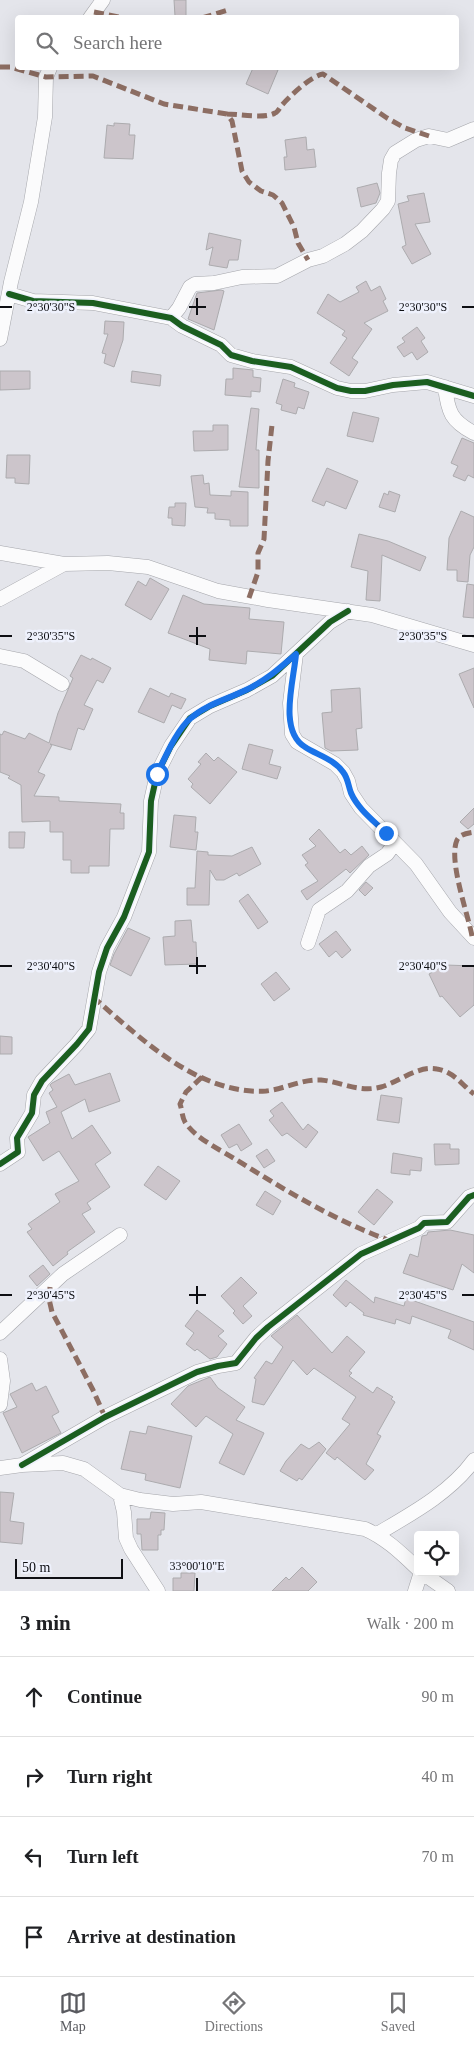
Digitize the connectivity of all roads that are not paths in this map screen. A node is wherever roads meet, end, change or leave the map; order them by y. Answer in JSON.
{"nodes":[{"id":1,"x":103,"y":0,"type":"edge"},
{"id":2,"x":92,"y":15,"type":"edge"},
{"id":3,"x":49,"y":70,"type":"edge"},
{"id":4,"x":474,"y":128,"type":"edge"},
{"id":5,"x":5,"y":292,"type":"edge"},
{"id":6,"x":171,"y":318,"type":"junction"},
{"id":7,"x":0,"y":339,"type":"edge"},
{"id":8,"x":445,"y":387,"type":"junction"},
{"id":9,"x":474,"y":396,"type":"edge"},
{"id":10,"x":474,"y":433,"type":"edge"},
{"id":11,"x":0,"y":554,"type":"edge"},
{"id":12,"x":64,"y":564,"type":"junction"},
{"id":13,"x":0,"y":599,"type":"edge"},
{"id":14,"x":348,"y":611,"type":"junction"},
{"id":15,"x":474,"y":645,"type":"edge"},
{"id":16,"x":296,"y":654,"type":"junction"},
{"id":17,"x":0,"y":656,"type":"edge"},
{"id":18,"x":62,"y":684,"type":"dead end"},
{"id":19,"x":395,"y":843,"type":"junction"},
{"id":20,"x":474,"y":938,"type":"edge"},
{"id":21,"x":308,"y":943,"type":"dead end"},
{"id":22,"x":0,"y":1164,"type":"edge"},
{"id":23,"x":474,"y":1195,"type":"edge"},
{"id":24,"x":120,"y":1235,"type":"dead end"},
{"id":25,"x":0,"y":1333,"type":"edge"},
{"id":26,"x":0,"y":1359,"type":"edge"},
{"id":27,"x":0,"y":1405,"type":"edge"},
{"id":28,"x":474,"y":1460,"type":"edge"},
{"id":29,"x":22,"y":1465,"type":"junction"},
{"id":30,"x":0,"y":1468,"type":"edge"},
{"id":31,"x":120,"y":1495,"type":"junction"},
{"id":32,"x":377,"y":1534,"type":"junction"},
{"id":33,"x":414,"y":1565,"type":"edge"},
{"id":34,"x":420,"y":1576,"type":"edge"},
{"id":35,"x":427,"y":1576,"type":"edge"},
{"id":36,"x":158,"y":1591,"type":"edge"},
{"id":37,"x":415,"y":1591,"type":"edge"},
{"id":38,"x":448,"y":1591,"type":"edge"}],
"edges":[{"from":1,"to":2,"type":"street"},
{"from":3,"to":5,"type":"street"},
{"from":4,"to":6,"type":"street"},
{"from":5,"to":6,"type":"street"},
{"from":5,"to":7,"type":"street"},
{"from":6,"to":8,"type":"street"},
{"from":8,"to":9,"type":"street"},
{"from":8,"to":10,"type":"street"},
{"from":11,"to":12,"type":"street"},
{"from":12,"to":13,"type":"street"},
{"from":12,"to":14,"type":"street"},
{"from":14,"to":15,"type":"street"},
{"from":14,"to":16,"type":"street"},
{"from":16,"to":19,"type":"street"},
{"from":16,"to":22,"type":"street"},
{"from":17,"to":18,"type":"street"},
{"from":19,"to":20,"type":"street"},
{"from":19,"to":21,"type":"street"},
{"from":23,"to":29,"type":"street"},
{"from":24,"to":25,"type":"street"},
{"from":26,"to":27,"type":"street"},
{"from":28,"to":32,"type":"street"},
{"from":29,"to":30,"type":"street"},
{"from":29,"to":31,"type":"street"},
{"from":31,"to":32,"type":"street"},
{"from":31,"to":36,"type":"street"},
{"from":32,"to":33,"type":"street"},
{"from":34,"to":37,"type":"street"},
{"from":35,"to":38,"type":"street"}]}
